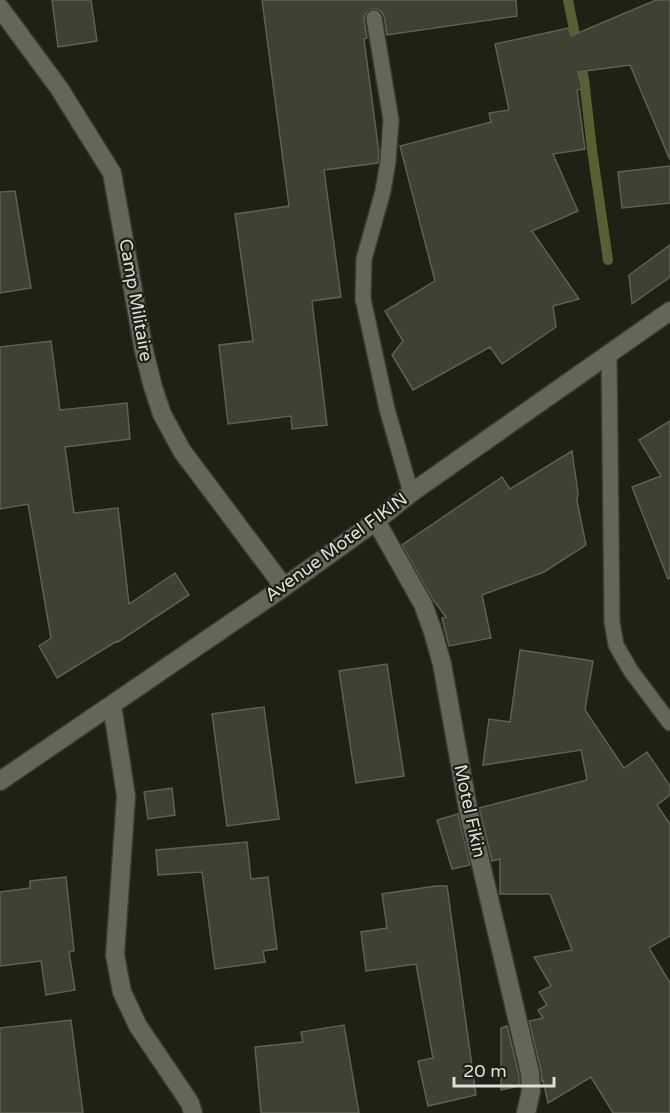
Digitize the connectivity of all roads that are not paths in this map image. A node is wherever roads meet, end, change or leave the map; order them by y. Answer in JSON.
{"nodes":[{"id":1,"x":0,"y":9,"type":"edge"},
{"id":2,"x":374,"y":18,"type":"dead end"},
{"id":3,"x":670,"y":311,"type":"edge"},
{"id":4,"x":609,"y":353,"type":"junction"},
{"id":5,"x":411,"y":493,"type":"junction"},
{"id":6,"x":376,"y":520,"type":"junction"},
{"id":7,"x":284,"y":587,"type":"junction"},
{"id":8,"x":112,"y":705,"type":"junction"},
{"id":9,"x":670,"y":723,"type":"edge"},
{"id":10,"x":0,"y":781,"type":"edge"},
{"id":11,"x":193,"y":1113,"type":"edge"},
{"id":12,"x":526,"y":1113,"type":"edge"}],
"edges":[{"from":1,"to":7,"type":"street","name":"Camp Militaire"},
{"from":2,"to":5,"type":"lane"},
{"from":3,"to":4,"type":"street","name":"Avenue Motel FIKIN"},
{"from":4,"to":5,"type":"street","name":"Avenue Motel FIKIN"},
{"from":4,"to":9,"type":"lane"},
{"from":5,"to":6,"type":"street","name":"Avenue Motel FIKIN"},
{"from":6,"to":7,"type":"street","name":"Avenue Motel FIKIN"},
{"from":6,"to":12,"type":"street","name":"Motel Fikin"},
{"from":7,"to":8,"type":"street","name":"Avenue Motel FIKIN"},
{"from":8,"to":10,"type":"street","name":"Avenue Motel FIKIN"},
{"from":8,"to":11,"type":"street"}]}
